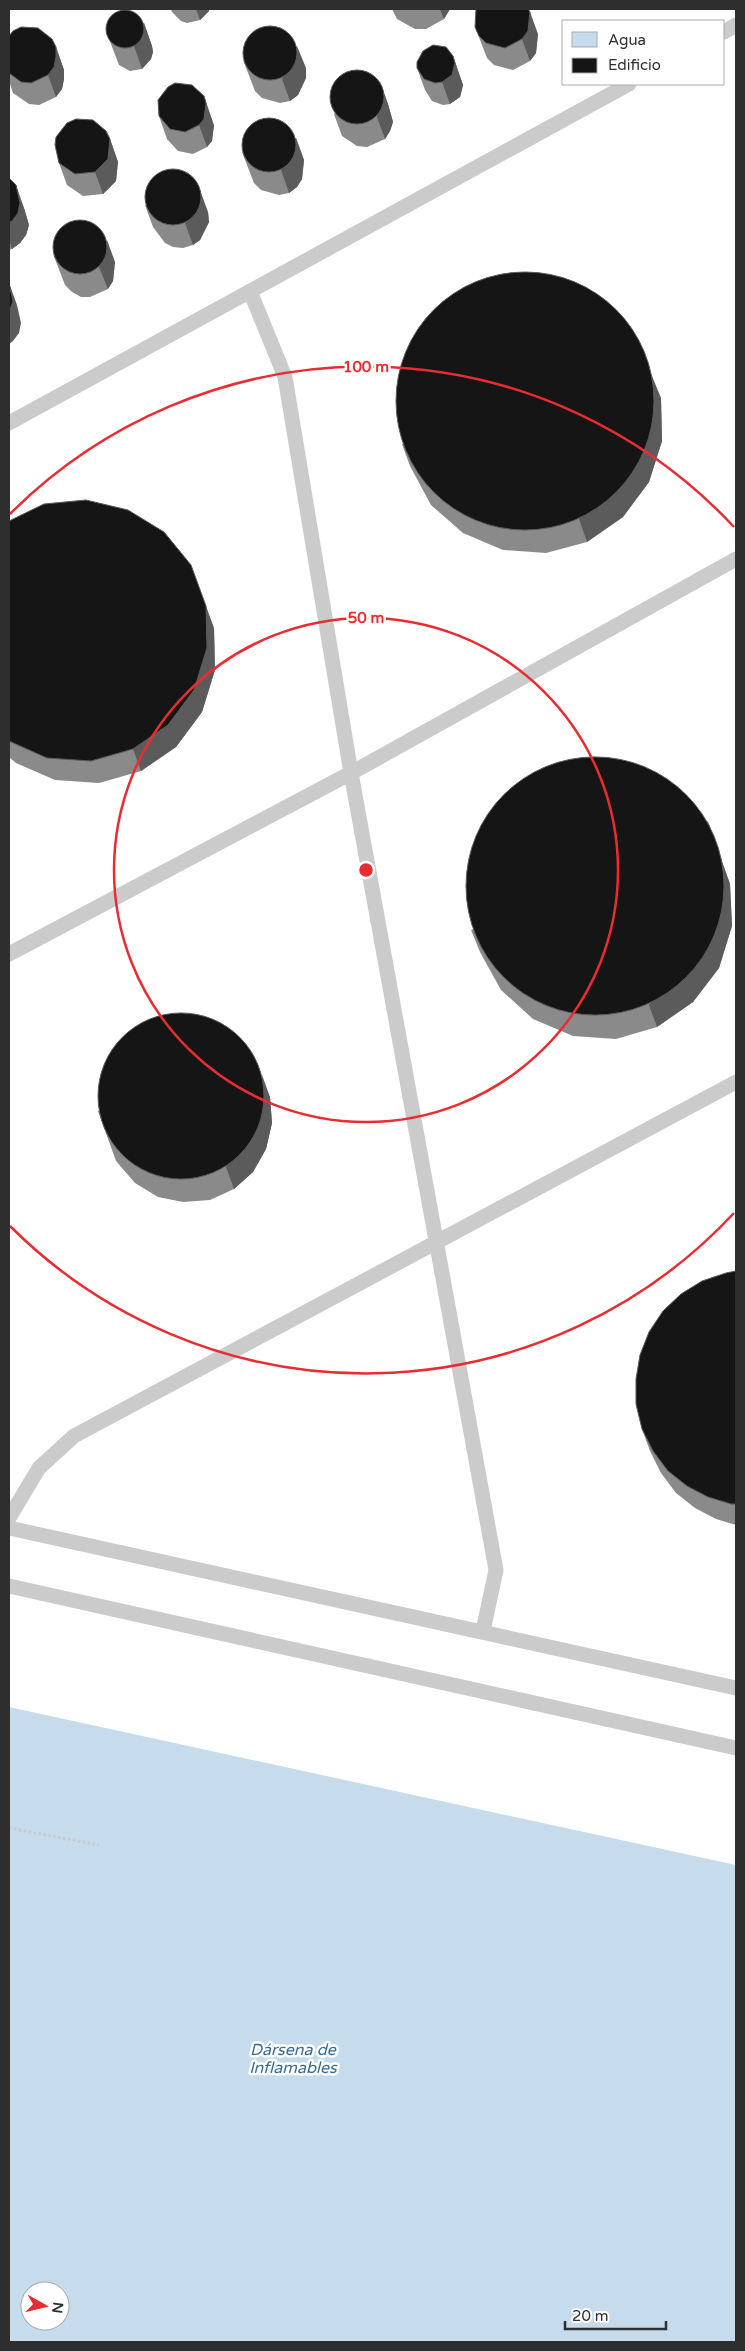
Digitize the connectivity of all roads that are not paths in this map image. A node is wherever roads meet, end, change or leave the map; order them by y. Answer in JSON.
{"nodes":[{"id":1,"x":736,"y":25,"type":"edge"},
{"id":2,"x":725,"y":31,"type":"edge"},
{"id":3,"x":627,"y":85,"type":"edge"},
{"id":4,"x":250,"y":292,"type":"junction"},
{"id":5,"x":9,"y":424,"type":"edge"},
{"id":6,"x":736,"y":559,"type":"edge"},
{"id":7,"x":351,"y":773,"type":"junction"},
{"id":8,"x":9,"y":954,"type":"edge"},
{"id":9,"x":736,"y":1082,"type":"edge"},
{"id":10,"x":436,"y":1244,"type":"junction"},
{"id":11,"x":9,"y":1518,"type":"edge"},
{"id":12,"x":9,"y":1528,"type":"edge"},
{"id":13,"x":9,"y":1586,"type":"edge"},
{"id":14,"x":483,"y":1631,"type":"junction"},
{"id":15,"x":736,"y":1688,"type":"edge"},
{"id":16,"x":736,"y":1748,"type":"edge"}],
"edges":[{"from":1,"to":2,"type":"lane"},
{"from":3,"to":4,"type":"lane"},
{"from":4,"to":5,"type":"lane"},
{"from":4,"to":7,"type":"lane"},
{"from":6,"to":7,"type":"lane"},
{"from":7,"to":8,"type":"lane"},
{"from":7,"to":10,"type":"lane"},
{"from":9,"to":10,"type":"lane"},
{"from":10,"to":11,"type":"lane"},
{"from":10,"to":14,"type":"lane"},
{"from":12,"to":14,"type":"lane"},
{"from":13,"to":16,"type":"lane"},
{"from":14,"to":15,"type":"lane"}]}
